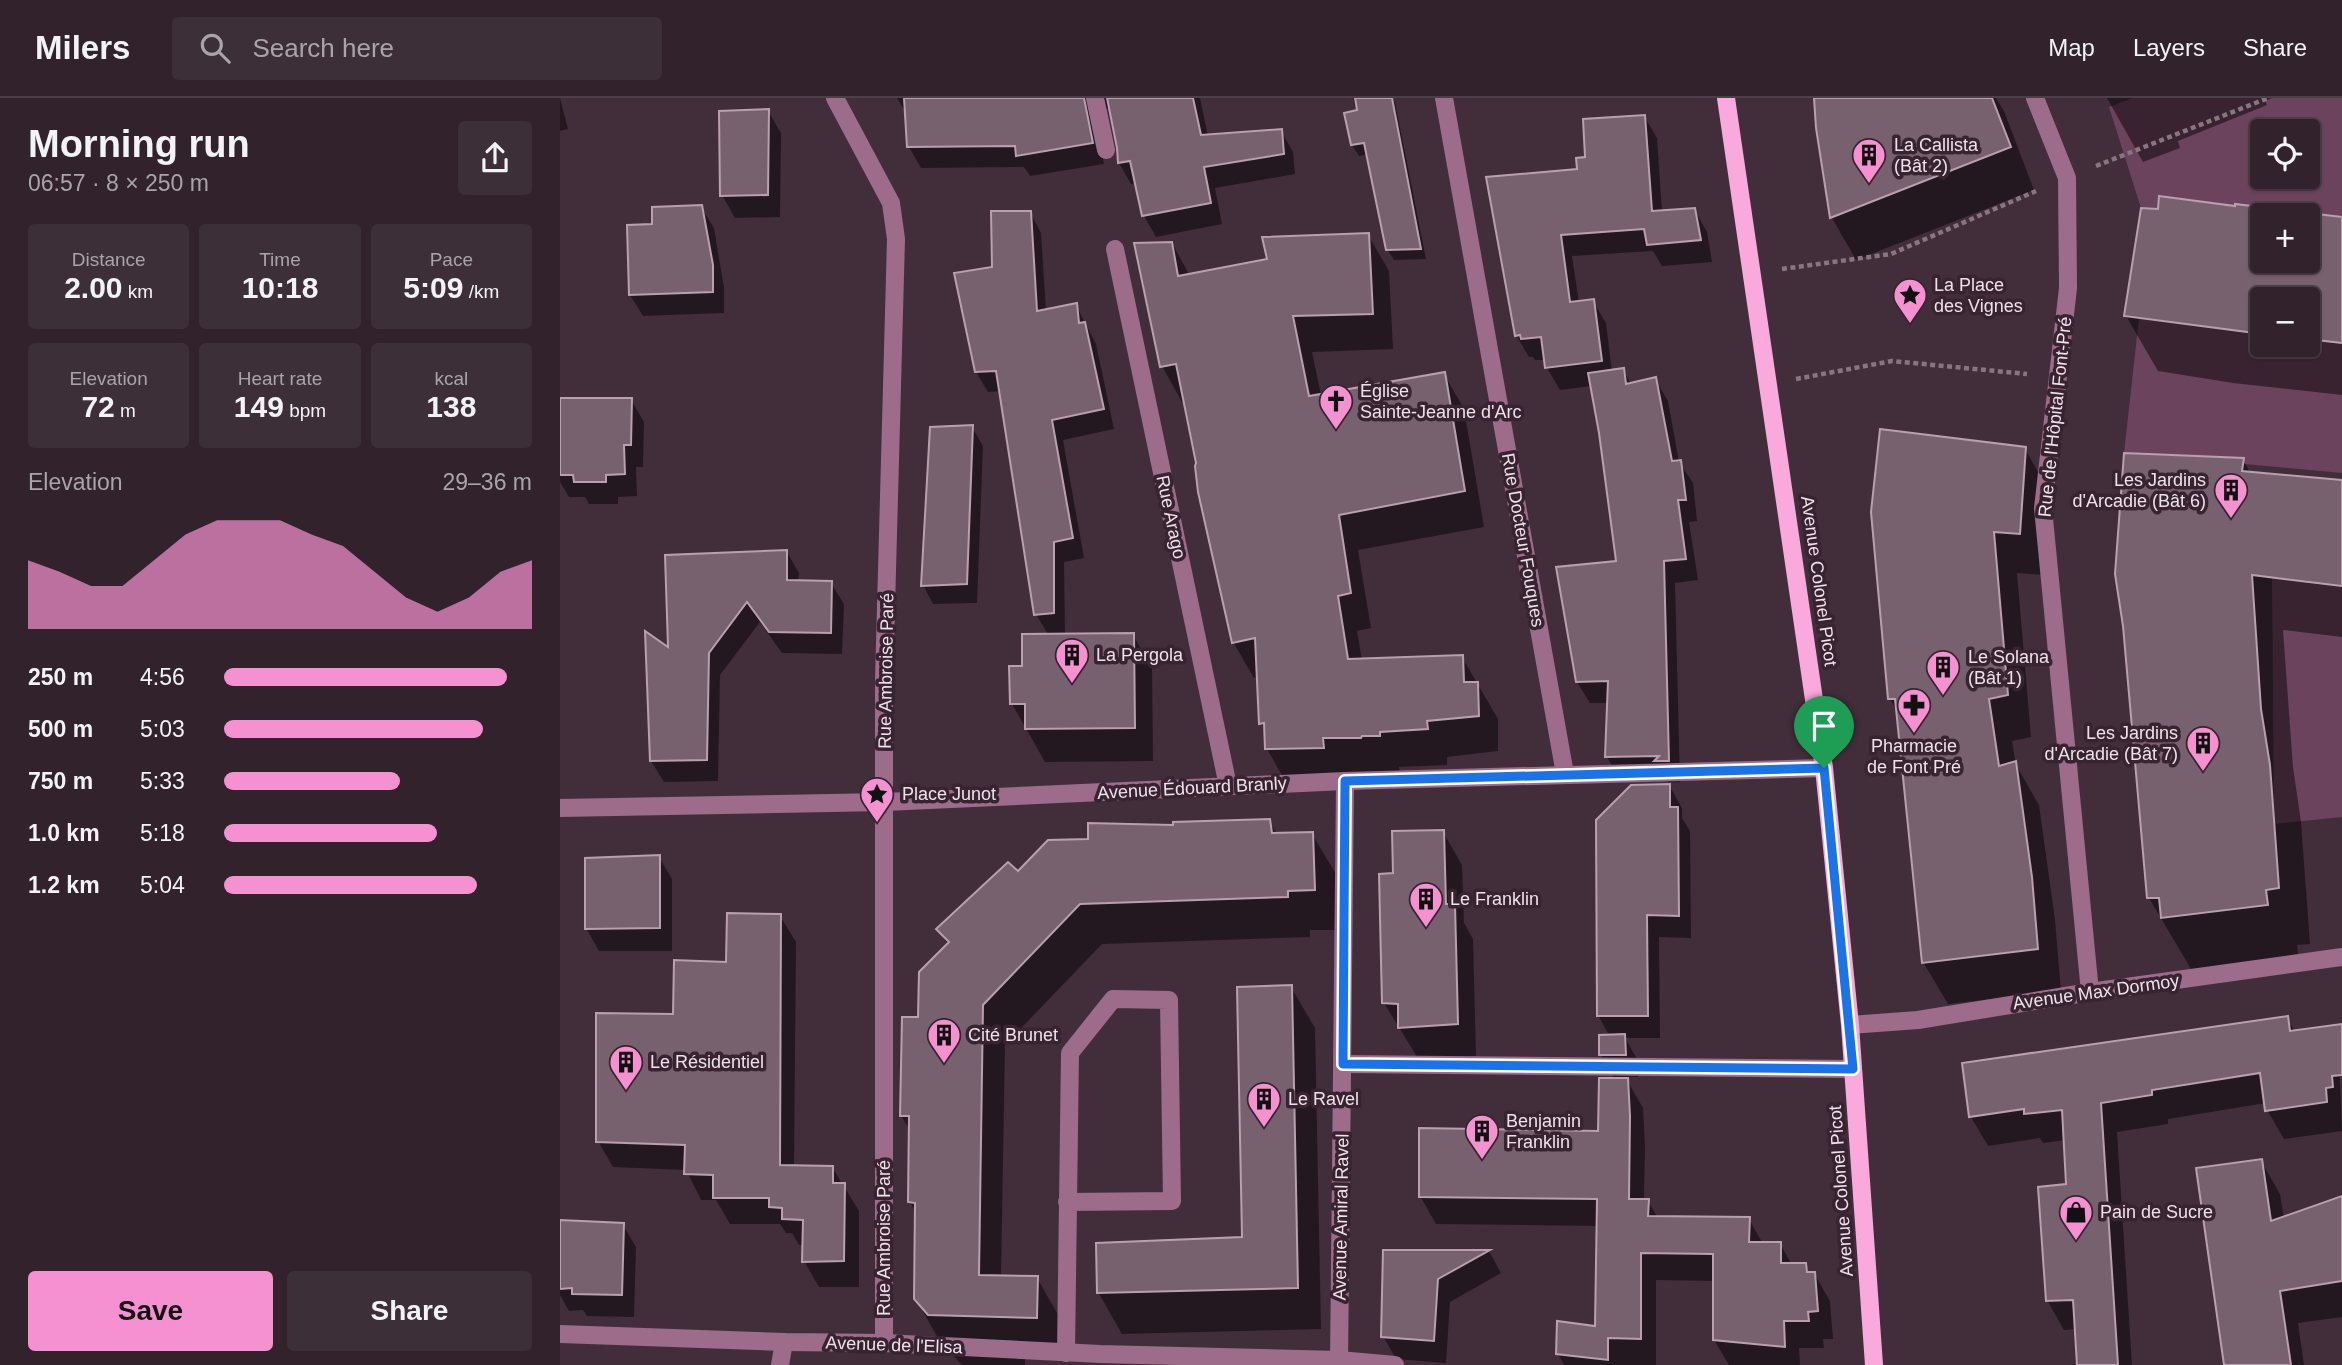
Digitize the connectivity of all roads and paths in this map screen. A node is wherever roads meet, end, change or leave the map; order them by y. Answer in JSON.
{"nodes":[{"id":1,"x":835,"y":98,"type":"edge"},
{"id":2,"x":1095,"y":98,"type":"edge"},
{"id":3,"x":1444,"y":98,"type":"edge"},
{"id":4,"x":1726,"y":98,"type":"edge"},
{"id":5,"x":2035,"y":98,"type":"edge"},
{"id":6,"x":2268,"y":98,"type":"edge"},
{"id":7,"x":1106,"y":150,"type":"dead end"},
{"id":8,"x":2067,"y":178,"type":"junction"},
{"id":9,"x":2017,"y":199,"type":"dead end"},
{"id":10,"x":1115,"y":249,"type":"dead end"},
{"id":11,"x":1752,"y":273,"type":"junction"},
{"id":12,"x":2033,"y":375,"type":"dead end"},
{"id":13,"x":1768,"y":384,"type":"junction"},
{"id":14,"x":1824,"y":768,"type":"junction"},
{"id":15,"x":1565,"y":774,"type":"junction"},
{"id":16,"x":1345,"y":781,"type":"junction"},
{"id":17,"x":1228,"y":786,"type":"junction"},
{"id":18,"x":885,"y":802,"type":"junction"},
{"id":19,"x":560,"y":808,"type":"edge"},
{"id":20,"x":2342,"y":957,"type":"edge"},
{"id":21,"x":2090,"y":992,"type":"junction"},
{"id":22,"x":1850,"y":1026,"type":"junction"},
{"id":23,"x":1343,"y":1064,"type":"junction"},
{"id":24,"x":1853,"y":1069,"type":"junction"},
{"id":25,"x":1067,"y":1202,"type":"junction"},
{"id":26,"x":560,"y":1334,"type":"edge"},
{"id":27,"x":784,"y":1342,"type":"junction"},
{"id":28,"x":884,"y":1343,"type":"junction"},
{"id":29,"x":1066,"y":1353,"type":"junction"},
{"id":30,"x":1099,"y":1360,"type":"edge"},
{"id":31,"x":1339,"y":1363,"type":"edge"},
{"id":32,"x":780,"y":1365,"type":"edge"},
{"id":33,"x":1395,"y":1365,"type":"edge"},
{"id":34,"x":1874,"y":1365,"type":"edge"}],
"edges":[{"from":1,"to":18,"type":"street","name":"Rue Ambroise Paré"},
{"from":2,"to":7,"type":"street"},
{"from":3,"to":15,"type":"street","name":"Rue Docteur Fouques"},
{"from":4,"to":11,"type":"main road","name":"Avenue Colonel Picot"},
{"from":5,"to":8,"type":"street","name":"Rue de l'Hôpital Font-Pré"},
{"from":6,"to":8,"type":"path"},
{"from":8,"to":21,"type":"street","name":"Rue de l'Hôpital Font-Pré"},
{"from":9,"to":11,"type":"path"},
{"from":10,"to":17,"type":"street","name":"Rue Arago"},
{"from":11,"to":13,"type":"main road","name":"Avenue Colonel Picot"},
{"from":12,"to":13,"type":"path"},
{"from":13,"to":14,"type":"main road","name":"Avenue Colonel Picot"},
{"from":14,"to":15,"type":"street","name":"Avenue Édouard Branly"},
{"from":14,"to":22,"type":"main road","name":"Avenue Colonel Picot"},
{"from":15,"to":16,"type":"street","name":"Avenue Édouard Branly"},
{"from":16,"to":17,"type":"street","name":"Avenue Édouard Branly"},
{"from":16,"to":23,"type":"street","name":"Avenue Amiral Ravel"},
{"from":17,"to":18,"type":"street","name":"Avenue Édouard Branly"},
{"from":18,"to":19,"type":"street","name":"Avenue Édouard Branly"},
{"from":18,"to":28,"type":"street","name":"Rue Ambroise Paré"},
{"from":20,"to":21,"type":"street","name":"Avenue Max Dormoy"},
{"from":21,"to":22,"type":"street","name":"Avenue Max Dormoy"},
{"from":22,"to":24,"type":"main road","name":"Avenue Colonel Picot"},
{"from":23,"to":24,"type":"street"},
{"from":23,"to":31,"type":"street","name":"Avenue Amiral Ravel"},
{"from":24,"to":34,"type":"main road","name":"Avenue Colonel Picot"},
{"from":25,"to":25,"type":"street"},
{"from":25,"to":29,"type":"street"},
{"from":26,"to":27,"type":"street","name":"Avenue de l'Elisa"},
{"from":27,"to":28,"type":"street","name":"Avenue de l'Elisa"},
{"from":27,"to":32,"type":"street"},
{"from":28,"to":29,"type":"street","name":"Avenue de l'Elisa"},
{"from":29,"to":30,"type":"street","name":"Avenue de l'Elisa"},
{"from":30,"to":31,"type":"street","name":"Avenue de l'Elisa"},
{"from":31,"to":33,"type":"street","name":"Avenue de l'Elisa"}]}
